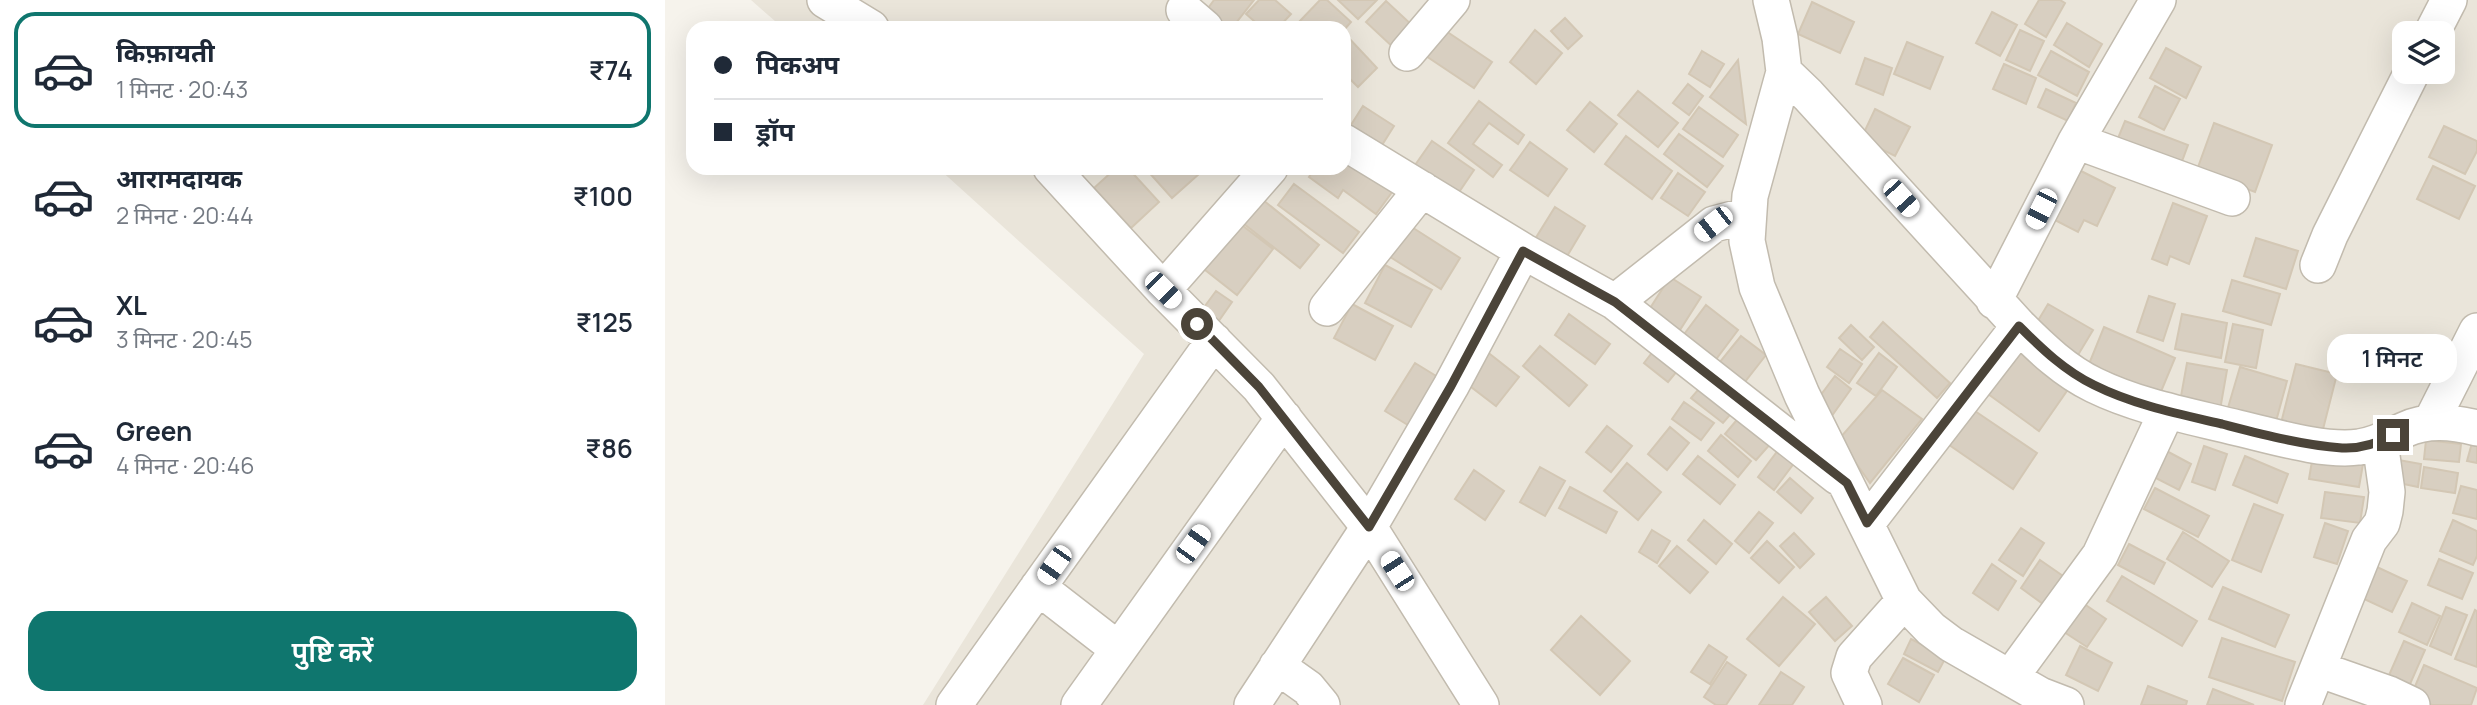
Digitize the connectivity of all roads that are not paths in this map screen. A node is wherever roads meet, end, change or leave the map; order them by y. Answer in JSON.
{"nodes":[{"id":1,"x":825,"y":0,"type":"edge"},
{"id":2,"x":1452,"y":0,"type":"edge"},
{"id":3,"x":1771,"y":0,"type":"edge"},
{"id":4,"x":2158,"y":0,"type":"edge"},
{"id":5,"x":2449,"y":0,"type":"edge"},
{"id":6,"x":860,"y":21,"type":"edge"},
{"id":7,"x":2438,"y":21,"type":"edge"},
{"id":8,"x":1407,"y":53,"type":"dead end"},
{"id":9,"x":1784,"y":72,"type":"junction"},
{"id":10,"x":2406,"y":84,"type":"edge"},
{"id":11,"x":2076,"y":141,"type":"junction"},
{"id":12,"x":1351,"y":146,"type":"edge"},
{"id":13,"x":1057,"y":175,"type":"edge"},
{"id":14,"x":1264,"y":175,"type":"edge"},
{"id":15,"x":1422,"y":189,"type":"junction"},
{"id":16,"x":2232,"y":198,"type":"dead end"},
{"id":17,"x":1748,"y":215,"type":"junction"},
{"id":18,"x":1523,"y":251,"type":"junction"},
{"id":19,"x":2319,"y":265,"type":"dead end"},
{"id":20,"x":1163,"y":290,"type":"junction"},
{"id":21,"x":1994,"y":301,"type":"junction"},
{"id":22,"x":1615,"y":302,"type":"junction"},
{"id":23,"x":1327,"y":307,"type":"dead end"},
{"id":24,"x":2019,"y":326,"type":"junction"},
{"id":25,"x":2477,"y":331,"type":"edge"},
{"id":26,"x":1214,"y":341,"type":"junction"},
{"id":27,"x":2167,"y":411,"type":"junction"},
{"id":28,"x":1284,"y":418,"type":"junction"},
{"id":29,"x":2431,"y":422,"type":"junction"},
{"id":30,"x":2477,"y":428,"type":"edge"},
{"id":31,"x":2381,"y":442,"type":"junction"},
{"id":32,"x":1847,"y":483,"type":"junction"},
{"id":33,"x":1867,"y":523,"type":"junction"},
{"id":34,"x":1369,"y":527,"type":"junction"},
{"id":35,"x":1038,"y":587,"type":"junction"},
{"id":36,"x":1904,"y":601,"type":"junction"},
{"id":37,"x":1118,"y":649,"type":"junction"},
{"id":38,"x":1277,"y":666,"type":"junction"},
{"id":39,"x":2318,"y":668,"type":"junction"},
{"id":40,"x":2010,"y":678,"type":"junction"},
{"id":41,"x":2049,"y":702,"type":"edge"},
{"id":42,"x":954,"y":705,"type":"edge"},
{"id":43,"x":1079,"y":705,"type":"edge"},
{"id":44,"x":1252,"y":705,"type":"edge"},
{"id":45,"x":1322,"y":705,"type":"edge"},
{"id":46,"x":1482,"y":705,"type":"edge"},
{"id":47,"x":1864,"y":705,"type":"edge"},
{"id":48,"x":2303,"y":705,"type":"edge"},
{"id":49,"x":2412,"y":705,"type":"edge"}],
"edges":[{"from":1,"to":6,"type":"street"},
{"from":2,"to":8,"type":"street"},
{"from":3,"to":9,"type":"street"},
{"from":4,"to":11,"type":"street"},
{"from":5,"to":7,"type":"street"},
{"from":9,"to":17,"type":"street"},
{"from":9,"to":21,"type":"street"},
{"from":10,"to":19,"type":"street"},
{"from":11,"to":16,"type":"street"},
{"from":11,"to":21,"type":"street"},
{"from":12,"to":15,"type":"street"},
{"from":13,"to":20,"type":"street"},
{"from":14,"to":20,"type":"street"},
{"from":15,"to":18,"type":"street"},
{"from":15,"to":23,"type":"street"},
{"from":17,"to":22,"type":"street"},
{"from":17,"to":32,"type":"street"},
{"from":18,"to":22,"type":"street"},
{"from":18,"to":34,"type":"street"},
{"from":20,"to":26,"type":"street"},
{"from":21,"to":24,"type":"street"},
{"from":22,"to":32,"type":"street"},
{"from":24,"to":27,"type":"street"},
{"from":24,"to":33,"type":"street"},
{"from":25,"to":29,"type":"street"},
{"from":26,"to":28,"type":"street"},
{"from":26,"to":35,"type":"street"},
{"from":27,"to":31,"type":"street"},
{"from":27,"to":40,"type":"street"},
{"from":28,"to":34,"type":"street"},
{"from":28,"to":37,"type":"street"},
{"from":29,"to":30,"type":"street"},
{"from":29,"to":31,"type":"street"},
{"from":31,"to":39,"type":"street"},
{"from":32,"to":33,"type":"street"},
{"from":33,"to":36,"type":"street"},
{"from":34,"to":38,"type":"street"},
{"from":34,"to":46,"type":"street"},
{"from":35,"to":37,"type":"street"},
{"from":35,"to":42,"type":"street"},
{"from":36,"to":40,"type":"street"},
{"from":36,"to":47,"type":"street"},
{"from":37,"to":43,"type":"street"},
{"from":38,"to":44,"type":"street"},
{"from":38,"to":45,"type":"street"},
{"from":39,"to":48,"type":"street"},
{"from":39,"to":49,"type":"street"},
{"from":40,"to":41,"type":"street"}]}
